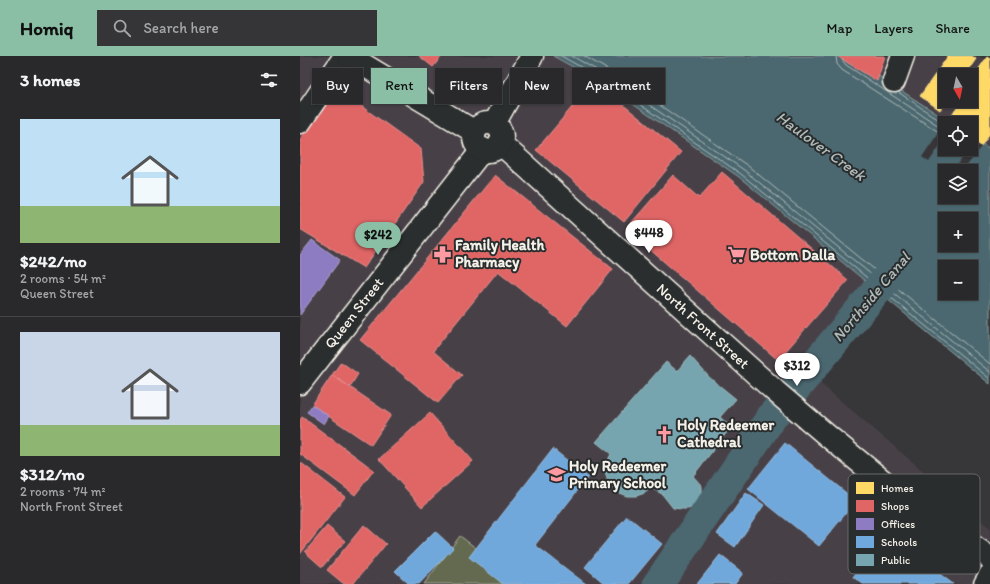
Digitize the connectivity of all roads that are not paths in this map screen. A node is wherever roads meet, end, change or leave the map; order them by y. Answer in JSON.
{"nodes":[{"id":1,"x":345,"y":56,"type":"edge"},
{"id":2,"x":349,"y":56,"type":"edge"},
{"id":3,"x":532,"y":56,"type":"edge"},
{"id":4,"x":903,"y":56,"type":"edge"},
{"id":5,"x":894,"y":81,"type":"dead end"},
{"id":6,"x":300,"y":122,"type":"edge"},
{"id":7,"x":488,"y":137,"type":"junction"},
{"id":8,"x":300,"y":383,"type":"edge"},
{"id":9,"x":875,"y":474,"type":"edge"},
{"id":10,"x":980,"y":551,"type":"edge"},
{"id":11,"x":990,"y":558,"type":"edge"},
{"id":12,"x":990,"y":575,"type":"edge"},
{"id":13,"x":984,"y":584,"type":"edge"}],
"edges":[{"from":1,"to":6,"type":"street"},
{"from":2,"to":7,"type":"street","name":"North Front Street"},
{"from":3,"to":7,"type":"street","name":"Queen Street"},
{"from":4,"to":5,"type":"street"},
{"from":7,"to":8,"type":"street","name":"Queen Street"},
{"from":7,"to":9,"type":"street","name":"North Front Street"},
{"from":10,"to":11,"type":"street","name":"North Front Street"},
{"from":12,"to":13,"type":"street"}]}
